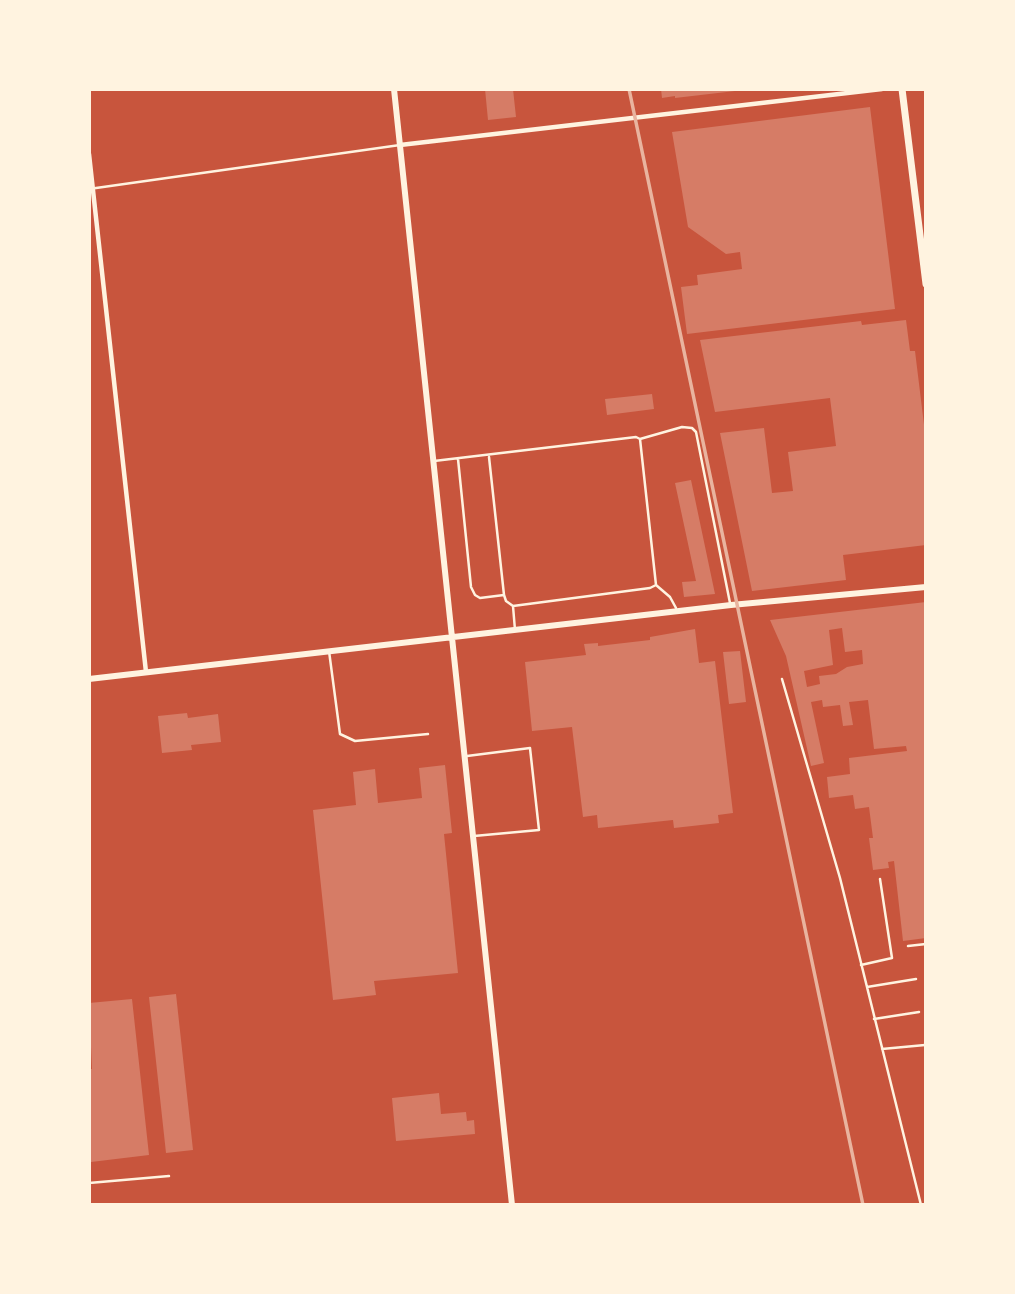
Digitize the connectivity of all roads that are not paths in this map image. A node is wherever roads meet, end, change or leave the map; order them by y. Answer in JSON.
{"nodes":[{"id":1,"x":394,"y":89,"type":"edge"},
{"id":2,"x":882,"y":89,"type":"edge"},
{"id":3,"x":902,"y":89,"type":"edge"},
{"id":4,"x":400,"y":145,"type":"junction"},
{"id":5,"x":89,"y":154,"type":"edge"},
{"id":6,"x":91,"y":189,"type":"edge"},
{"id":7,"x":926,"y":209,"type":"edge"},
{"id":8,"x":917,"y":210,"type":"junction"},
{"id":9,"x":926,"y":284,"type":"edge"},
{"id":10,"x":640,"y":439,"type":"junction"},
{"id":11,"x":489,"y":455,"type":"junction"},
{"id":12,"x":458,"y":459,"type":"junction"},
{"id":13,"x":434,"y":461,"type":"junction"},
{"id":14,"x":656,"y":585,"type":"junction"},
{"id":15,"x":926,"y":587,"type":"edge"},
{"id":16,"x":504,"y":595,"type":"junction"},
{"id":17,"x":731,"y":605,"type":"junction"},
{"id":18,"x":513,"y":606,"type":"junction"},
{"id":19,"x":677,"y":611,"type":"junction"},
{"id":20,"x":515,"y":630,"type":"junction"},
{"id":21,"x":453,"y":638,"type":"junction"},
{"id":22,"x":329,"y":652,"type":"junction"},
{"id":23,"x":146,"y":672,"type":"junction"},
{"id":24,"x":89,"y":679,"type":"edge"},
{"id":25,"x":782,"y":680,"type":"dead end"},
{"id":26,"x":428,"y":734,"type":"dead end"},
{"id":27,"x":465,"y":756,"type":"junction"},
{"id":28,"x":474,"y":836,"type":"junction"},
{"id":29,"x":880,"y":879,"type":"dead end"},
{"id":30,"x":926,"y":944,"type":"edge"},
{"id":31,"x":908,"y":946,"type":"dead end"},
{"id":32,"x":861,"y":965,"type":"junction"},
{"id":33,"x":916,"y":979,"type":"dead end"},
{"id":34,"x":866,"y":987,"type":"junction"},
{"id":35,"x":919,"y":1012,"type":"dead end"},
{"id":36,"x":874,"y":1018,"type":"junction"},
{"id":37,"x":925,"y":1045,"type":"edge"},
{"id":38,"x":882,"y":1049,"type":"junction"},
{"id":39,"x":169,"y":1176,"type":"dead end"},
{"id":40,"x":89,"y":1183,"type":"edge"},
{"id":41,"x":512,"y":1205,"type":"edge"},
{"id":42,"x":921,"y":1205,"type":"edge"}],
"edges":[{"from":1,"to":4,"type":"street"},
{"from":2,"to":4,"type":"street"},
{"from":3,"to":8,"type":"main road"},
{"from":4,"to":6,"type":"lane"},
{"from":4,"to":13,"type":"street"},
{"from":5,"to":6,"type":"street"},
{"from":6,"to":23,"type":"street"},
{"from":7,"to":8,"type":"lane"},
{"from":8,"to":9,"type":"main road"},
{"from":10,"to":11,"type":"lane"},
{"from":10,"to":14,"type":"lane"},
{"from":10,"to":17,"type":"lane"},
{"from":11,"to":12,"type":"lane"},
{"from":11,"to":16,"type":"lane"},
{"from":12,"to":13,"type":"lane"},
{"from":12,"to":16,"type":"lane"},
{"from":13,"to":21,"type":"street"},
{"from":14,"to":18,"type":"lane"},
{"from":14,"to":19,"type":"lane"},
{"from":15,"to":17,"type":"street"},
{"from":16,"to":18,"type":"lane"},
{"from":17,"to":19,"type":"street"},
{"from":18,"to":20,"type":"lane"},
{"from":19,"to":20,"type":"street"},
{"from":20,"to":21,"type":"street"},
{"from":21,"to":22,"type":"street"},
{"from":21,"to":27,"type":"street"},
{"from":22,"to":23,"type":"street"},
{"from":22,"to":26,"type":"lane"},
{"from":23,"to":24,"type":"street"},
{"from":25,"to":32,"type":"lane"},
{"from":27,"to":28,"type":"street"},
{"from":27,"to":28,"type":"lane"},
{"from":28,"to":41,"type":"street"},
{"from":29,"to":32,"type":"lane"},
{"from":30,"to":31,"type":"lane"},
{"from":32,"to":34,"type":"lane"},
{"from":33,"to":34,"type":"lane"},
{"from":34,"to":36,"type":"lane"},
{"from":35,"to":36,"type":"lane"},
{"from":36,"to":38,"type":"lane"},
{"from":37,"to":38,"type":"lane"},
{"from":38,"to":42,"type":"lane"},
{"from":39,"to":40,"type":"lane"}]}
